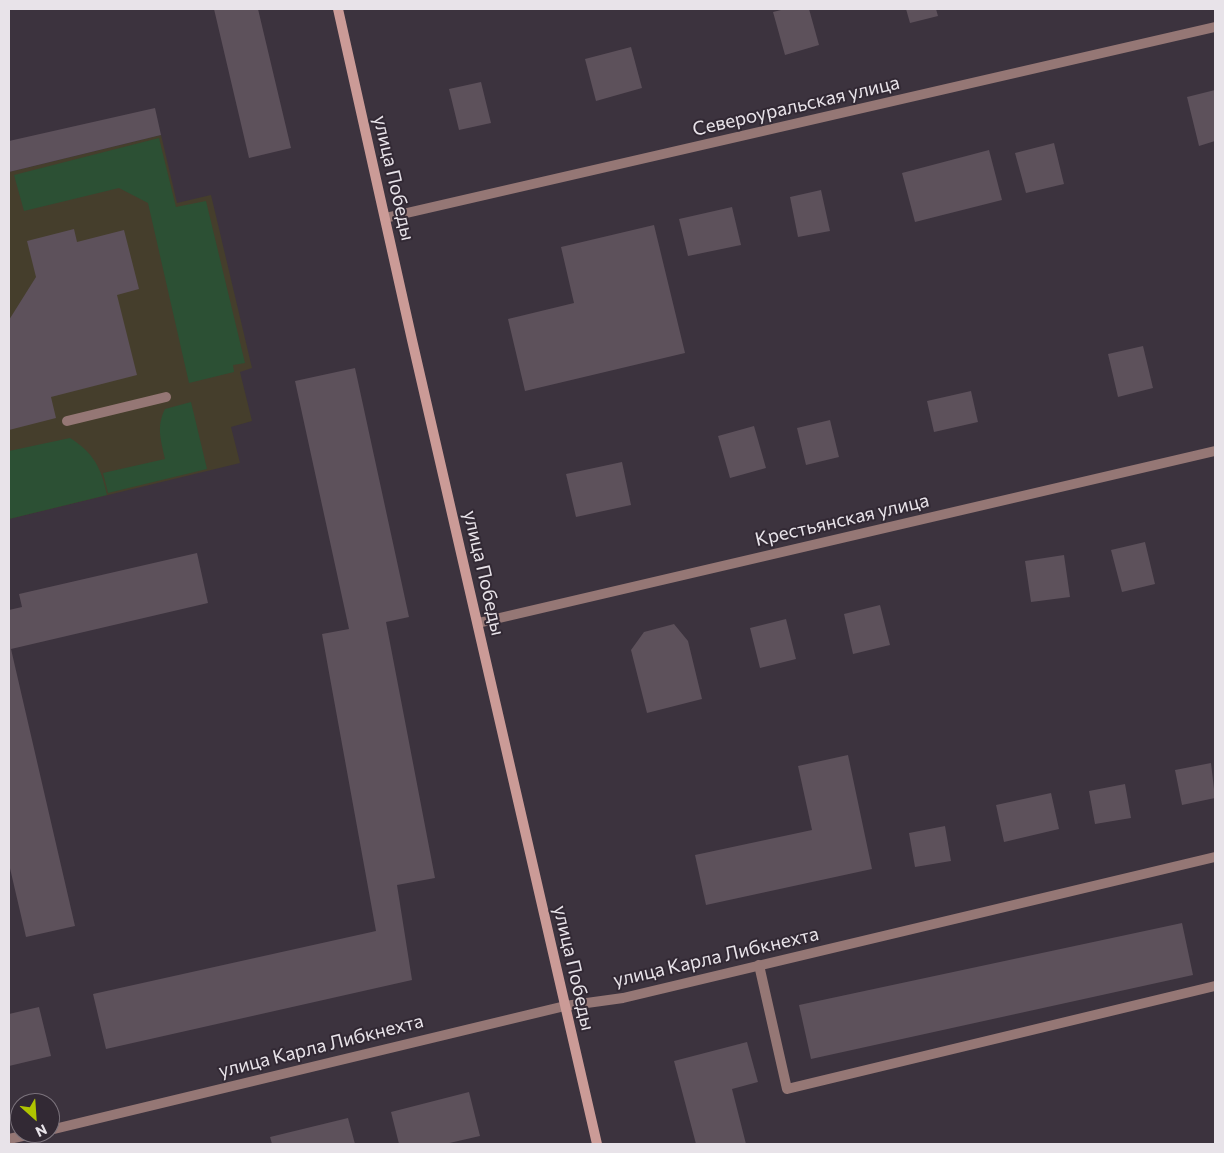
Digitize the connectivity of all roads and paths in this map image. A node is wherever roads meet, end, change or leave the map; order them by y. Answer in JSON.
{"nodes":[{"id":1,"x":338,"y":9,"type":"edge"},
{"id":2,"x":1215,"y":27,"type":"edge"},
{"id":3,"x":385,"y":218,"type":"junction"},
{"id":4,"x":166,"y":397,"type":"dead end"},
{"id":5,"x":67,"y":420,"type":"dead end"},
{"id":6,"x":1215,"y":451,"type":"edge"},
{"id":7,"x":478,"y":623,"type":"junction"},
{"id":8,"x":1215,"y":856,"type":"edge"},
{"id":9,"x":759,"y":965,"type":"junction"},
{"id":10,"x":1215,"y":986,"type":"edge"},
{"id":11,"x":565,"y":1006,"type":"junction"},
{"id":12,"x":60,"y":1128,"type":"edge"},
{"id":13,"x":597,"y":1144,"type":"edge"}],
"edges":[{"from":1,"to":3,"type":"main road","name":"улица Победы"},
{"from":2,"to":3,"type":"street","name":"Североуральская улица"},
{"from":3,"to":7,"type":"main road","name":"улица Победы"},
{"from":4,"to":5,"type":"street"},
{"from":6,"to":7,"type":"street","name":"Крестьянская улица"},
{"from":7,"to":11,"type":"main road","name":"улица Победы"},
{"from":8,"to":9,"type":"street","name":"улица Карла Либкнехта"},
{"from":9,"to":10,"type":"street"},
{"from":9,"to":11,"type":"street","name":"улица Карла Либкнехта"},
{"from":11,"to":12,"type":"street","name":"улица Карла Либкнехта"},
{"from":11,"to":13,"type":"main road","name":"улица Победы"}]}
